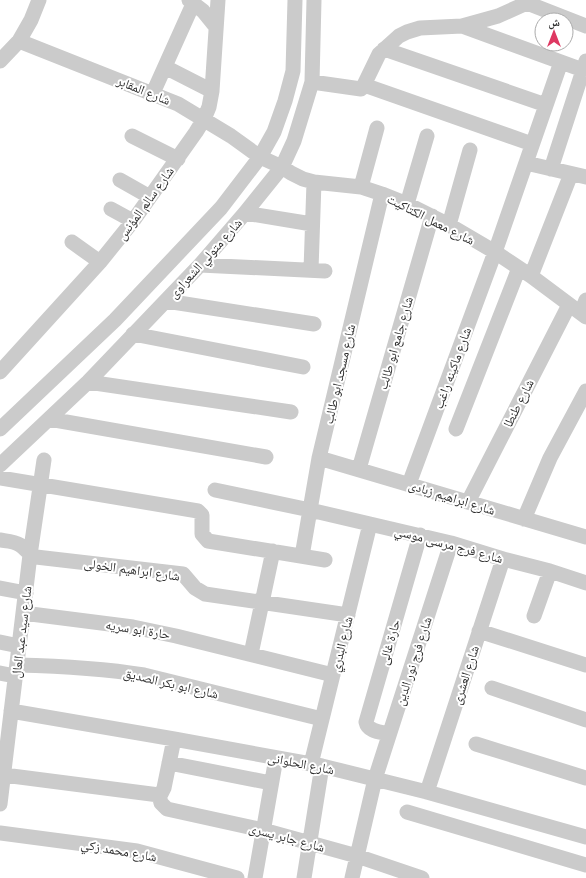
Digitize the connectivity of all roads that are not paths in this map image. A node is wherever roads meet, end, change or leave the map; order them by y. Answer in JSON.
{"nodes":[{"id":1,"x":39,"y":0,"type":"edge"},
{"id":2,"x":218,"y":0,"type":"edge"},
{"id":3,"x":295,"y":0,"type":"edge"},
{"id":4,"x":314,"y":0,"type":"edge"},
{"id":5,"x":191,"y":2,"type":"edge"},
{"id":6,"x":529,"y":2,"type":"edge"},
{"id":7,"x":462,"y":26,"type":"junction"},
{"id":8,"x":586,"y":26,"type":"edge"},
{"id":9,"x":216,"y":27,"type":"junction"},
{"id":10,"x":19,"y":41,"type":"junction"},
{"id":11,"x":384,"y":49,"type":"junction"},
{"id":12,"x":0,"y":61,"type":"edge"},
{"id":13,"x":561,"y":62,"type":"junction"},
{"id":14,"x":585,"y":65,"type":"edge"},
{"id":15,"x":164,"y":67,"type":"junction"},
{"id":16,"x":312,"y":82,"type":"junction"},
{"id":17,"x":364,"y":85,"type":"junction"},
{"id":18,"x":212,"y":91,"type":"junction"},
{"id":19,"x":153,"y":93,"type":"junction"},
{"id":20,"x":546,"y":105,"type":"junction"},
{"id":21,"x":204,"y":119,"type":"junction"},
{"id":22,"x":377,"y":128,"type":"dead end"},
{"id":23,"x":132,"y":136,"type":"dead end"},
{"id":24,"x":427,"y":136,"type":"dead end"},
{"id":25,"x":532,"y":144,"type":"junction"},
{"id":26,"x":470,"y":150,"type":"dead end"},
{"id":27,"x":260,"y":157,"type":"junction"},
{"id":28,"x":178,"y":159,"type":"junction"},
{"id":29,"x":526,"y":163,"type":"junction"},
{"id":30,"x":282,"y":167,"type":"junction"},
{"id":31,"x":551,"y":168,"type":"junction"},
{"id":32,"x":571,"y":174,"type":"junction"},
{"id":33,"x":586,"y":177,"type":"edge"},
{"id":34,"x":120,"y":180,"type":"dead end"},
{"id":35,"x":314,"y":182,"type":"junction"},
{"id":36,"x":361,"y":187,"type":"junction"},
{"id":37,"x":382,"y":194,"type":"junction"},
{"id":38,"x":150,"y":197,"type":"junction"},
{"id":39,"x":407,"y":204,"type":"junction"},
{"id":40,"x":111,"y":209,"type":"dead end"},
{"id":41,"x":245,"y":213,"type":"junction"},
{"id":42,"x":432,"y":216,"type":"junction"},
{"id":43,"x":134,"y":221,"type":"junction"},
{"id":44,"x":312,"y":224,"type":"junction"},
{"id":45,"x":449,"y":225,"type":"junction"},
{"id":46,"x":72,"y":242,"type":"dead end"},
{"id":47,"x":495,"y":252,"type":"junction"},
{"id":48,"x":100,"y":262,"type":"junction"},
{"id":49,"x":200,"y":265,"type":"junction"},
{"id":50,"x":525,"y":272,"type":"junction"},
{"id":51,"x":166,"y":301,"type":"junction"},
{"id":52,"x":569,"y":305,"type":"junction"},
{"id":53,"x":584,"y":310,"type":"edge"},
{"id":54,"x":314,"y":324,"type":"dead end"},
{"id":55,"x":133,"y":334,"type":"junction"},
{"id":56,"x":304,"y":367,"type":"dead end"},
{"id":57,"x":0,"y":372,"type":"edge"},
{"id":58,"x":88,"y":382,"type":"junction"},
{"id":59,"x":586,"y":391,"type":"edge"},
{"id":60,"x":291,"y":412,"type":"dead end"},
{"id":61,"x":50,"y":418,"type":"junction"},
{"id":62,"x":0,"y":429,"type":"edge"},
{"id":63,"x":456,"y":429,"type":"dead end"},
{"id":64,"x":266,"y":457,"type":"dead end"},
{"id":65,"x":319,"y":458,"type":"junction"},
{"id":66,"x":44,"y":460,"type":"dead end"},
{"id":67,"x":0,"y":465,"type":"edge"},
{"id":68,"x":359,"y":469,"type":"junction"},
{"id":69,"x":0,"y":478,"type":"edge"},
{"id":70,"x":409,"y":484,"type":"junction"},
{"id":71,"x":40,"y":485,"type":"junction"},
{"id":72,"x":215,"y":490,"type":"dead end"},
{"id":73,"x":468,"y":502,"type":"junction"},
{"id":74,"x":310,"y":510,"type":"junction"},
{"id":75,"x":524,"y":519,"type":"junction"},
{"id":76,"x":370,"y":524,"type":"junction"},
{"id":77,"x":585,"y":533,"type":"edge"},
{"id":78,"x":420,"y":535,"type":"junction"},
{"id":79,"x":0,"y":540,"type":"edge"},
{"id":80,"x":451,"y":543,"type":"junction"},
{"id":81,"x":273,"y":551,"type":"junction"},
{"id":82,"x":30,"y":555,"type":"junction"},
{"id":83,"x":302,"y":556,"type":"junction"},
{"id":84,"x":503,"y":559,"type":"junction"},
{"id":85,"x":325,"y":560,"type":"dead end"},
{"id":86,"x":550,"y":571,"type":"junction"},
{"id":87,"x":586,"y":583,"type":"edge"},
{"id":88,"x":0,"y":588,"type":"edge"},
{"id":89,"x":26,"y":593,"type":"junction"},
{"id":90,"x":262,"y":602,"type":"junction"},
{"id":91,"x":23,"y":613,"type":"junction"},
{"id":92,"x":348,"y":615,"type":"junction"},
{"id":93,"x":534,"y":616,"type":"dead end"},
{"id":94,"x":479,"y":631,"type":"junction"},
{"id":95,"x":0,"y":642,"type":"edge"},
{"id":96,"x":19,"y":646,"type":"junction"},
{"id":97,"x":251,"y":654,"type":"junction"},
{"id":98,"x":586,"y":665,"type":"edge"},
{"id":99,"x":16,"y":670,"type":"junction"},
{"id":100,"x":0,"y":673,"type":"edge"},
{"id":101,"x":333,"y":675,"type":"junction"},
{"id":102,"x":492,"y":688,"type":"dead end"},
{"id":103,"x":11,"y":711,"type":"junction"},
{"id":104,"x":322,"y":719,"type":"junction"},
{"id":105,"x":586,"y":720,"type":"edge"},
{"id":106,"x":4,"y":733,"type":"edge"},
{"id":107,"x":389,"y":734,"type":"junction"},
{"id":108,"x":174,"y":738,"type":"junction"},
{"id":109,"x":476,"y":744,"type":"dead end"},
{"id":110,"x":276,"y":758,"type":"junction"},
{"id":111,"x":169,"y":763,"type":"junction"},
{"id":112,"x":317,"y":765,"type":"junction"},
{"id":113,"x":586,"y":778,"type":"edge"},
{"id":114,"x":375,"y":779,"type":"junction"},
{"id":115,"x":271,"y":783,"type":"junction"},
{"id":116,"x":2,"y":784,"type":"edge"},
{"id":117,"x":427,"y":792,"type":"junction"},
{"id":118,"x":159,"y":795,"type":"junction"},
{"id":119,"x":0,"y":804,"type":"edge"},
{"id":120,"x":407,"y":812,"type":"dead end"},
{"id":121,"x":263,"y":830,"type":"junction"},
{"id":122,"x":0,"y":833,"type":"edge"},
{"id":123,"x":586,"y":837,"type":"edge"},
{"id":124,"x":309,"y":843,"type":"junction"},
{"id":125,"x":357,"y":856,"type":"junction"},
{"id":126,"x":586,"y":866,"type":"edge"},
{"id":127,"x":237,"y":878,"type":"edge"},
{"id":128,"x":255,"y":878,"type":"edge"},
{"id":129,"x":304,"y":878,"type":"edge"},
{"id":130,"x":352,"y":878,"type":"edge"},
{"id":131,"x":422,"y":878,"type":"edge"},
{"id":132,"x":579,"y":878,"type":"edge"}],
"edges":[{"from":1,"to":10,"type":"street"},
{"from":2,"to":9,"type":"street","name":"شارع سالم المؤنس"},
{"from":3,"to":27,"type":"street","name":"شارع متولي الشعراوى"},
{"from":4,"to":16,"type":"street","name":"شارع متولي الشعراوى"},
{"from":5,"to":9,"type":"street"},
{"from":5,"to":15,"type":"street"},
{"from":6,"to":7,"type":"street"},
{"from":6,"to":8,"type":"street"},
{"from":7,"to":11,"type":"street"},
{"from":7,"to":13,"type":"street"},
{"from":9,"to":18,"type":"street","name":"شارع سالم المؤنس"},
{"from":10,"to":12,"type":"street"},
{"from":10,"to":19,"type":"street","name":"شارع المقابر"},
{"from":11,"to":17,"type":"street"},
{"from":11,"to":20,"type":"street"},
{"from":13,"to":14,"type":"street"},
{"from":13,"to":20,"type":"street","name":"شارع ماكينه راغب"},
{"from":14,"to":31,"type":"street"},
{"from":15,"to":18,"type":"street"},
{"from":15,"to":19,"type":"street"},
{"from":16,"to":17,"type":"street"},
{"from":16,"to":30,"type":"street","name":"شارع متولي الشعراوى"},
{"from":17,"to":25,"type":"street"},
{"from":18,"to":21,"type":"street","name":"شارع سالم المؤنس"},
{"from":19,"to":21,"type":"street","name":"شارع المقابر"},
{"from":20,"to":25,"type":"street","name":"شارع ماكينه راغب"},
{"from":21,"to":27,"type":"street","name":"شارع المقابر"},
{"from":21,"to":28,"type":"street","name":"شارع سالم المؤنس"},
{"from":22,"to":36,"type":"street"},
{"from":23,"to":28,"type":"street"},
{"from":24,"to":39,"type":"street"},
{"from":25,"to":29,"type":"street","name":"شارع ماكينه راغب"},
{"from":26,"to":45,"type":"street"},
{"from":27,"to":30,"type":"street","name":"شارع معمل الكتاكيت"},
{"from":27,"to":62,"type":"street","name":"شارع متولي الشعراوى"},
{"from":28,"to":38,"type":"street","name":"شارع سالم المؤنس"},
{"from":29,"to":31,"type":"street"},
{"from":29,"to":47,"type":"street","name":"شارع ماكينه راغب"},
{"from":30,"to":35,"type":"street","name":"شارع معمل الكتاكيت"},
{"from":30,"to":41,"type":"street","name":"شارع متولي الشعراوى"},
{"from":31,"to":32,"type":"street"},
{"from":32,"to":33,"type":"street"},
{"from":32,"to":50,"type":"street"},
{"from":34,"to":38,"type":"street"},
{"from":35,"to":36,"type":"street","name":"شارع معمل الكتاكيت"},
{"from":35,"to":44,"type":"street"},
{"from":36,"to":37,"type":"street","name":"شارع معمل الكتاكيت"},
{"from":37,"to":39,"type":"street","name":"شارع معمل الكتاكيت"},
{"from":37,"to":65,"type":"street","name":"شارع مسجد ابو طالب"},
{"from":38,"to":43,"type":"street","name":"شارع سالم المؤنس"},
{"from":39,"to":42,"type":"street","name":"شارع معمل الكتاكيت"},
{"from":40,"to":43,"type":"street"},
{"from":41,"to":44,"type":"street"},
{"from":41,"to":49,"type":"street","name":"شارع متولي الشعراوى"},
{"from":42,"to":45,"type":"street","name":"شارع معمل الكتاكيت"},
{"from":42,"to":68,"type":"street","name":"شارع جامع ابو طالب"},
{"from":43,"to":48,"type":"street","name":"شارع سالم المؤنس"},
{"from":44,"to":49,"type":"street"},
{"from":45,"to":47,"type":"street","name":"شارع معمل الكتاكيت"},
{"from":46,"to":48,"type":"street"},
{"from":47,"to":50,"type":"street","name":"شارع معمل الكتاكيت"},
{"from":47,"to":70,"type":"street","name":"شارع ماكينه راغب"},
{"from":48,"to":57,"type":"street","name":"شارع سالم المؤنس"},
{"from":49,"to":51,"type":"street","name":"شارع متولي الشعراوى"},
{"from":50,"to":52,"type":"street","name":"شارع معمل الكتاكيت"},
{"from":50,"to":63,"type":"street"},
{"from":51,"to":54,"type":"street"},
{"from":51,"to":55,"type":"street","name":"شارع متولي الشعراوى"},
{"from":52,"to":53,"type":"street","name":"شارع معمل الكتاكيت"},
{"from":52,"to":73,"type":"street","name":"شارع طنطا"},
{"from":55,"to":56,"type":"street"},
{"from":55,"to":58,"type":"street","name":"شارع متولي الشعراوى"},
{"from":58,"to":60,"type":"street"},
{"from":58,"to":61,"type":"street","name":"شارع متولي الشعراوى"},
{"from":59,"to":75,"type":"street"},
{"from":61,"to":64,"type":"street"},
{"from":61,"to":67,"type":"street","name":"شارع متولي الشعراوى"},
{"from":65,"to":68,"type":"street","name":"شارع ابراهيم زبادى"},
{"from":65,"to":74,"type":"street","name":"شارع مسجد ابو طالب"},
{"from":66,"to":71,"type":"street","name":"شارع سيد عبد العال"},
{"from":68,"to":70,"type":"street","name":"شارع ابراهيم زبادى"},
{"from":69,"to":71,"type":"street"},
{"from":70,"to":73,"type":"street","name":"شارع ابراهيم زبادى"},
{"from":71,"to":81,"type":"street"},
{"from":71,"to":82,"type":"street","name":"شارع سيد عبد العال"},
{"from":72,"to":74,"type":"street","name":"شارع فرج مرسى موسي"},
{"from":73,"to":75,"type":"street","name":"شارع ابراهيم زبادى"},
{"from":74,"to":76,"type":"street","name":"شارع فرج مرسى موسي"},
{"from":74,"to":83,"type":"street","name":"شارع مسجد ابو طالب"},
{"from":75,"to":77,"type":"street","name":"شارع ابراهيم زبادى"},
{"from":76,"to":78,"type":"street","name":"شارع فرج مرسى موسي"},
{"from":76,"to":92,"type":"street","name":"شارع البدري"},
{"from":78,"to":80,"type":"street","name":"شارع فرج مرسى موسي"},
{"from":78,"to":107,"type":"street","name":"حارة غالى"},
{"from":79,"to":82,"type":"street"},
{"from":80,"to":84,"type":"street","name":"شارع فرج مرسى موسي"},
{"from":80,"to":107,"type":"street","name":"شارع فرج نور الدين"},
{"from":81,"to":83,"type":"street"},
{"from":81,"to":90,"type":"street"},
{"from":82,"to":89,"type":"street","name":"شارع سيد عبد العال"},
{"from":82,"to":90,"type":"street","name":"شارع ابراهيم الخولى"},
{"from":83,"to":85,"type":"street"},
{"from":84,"to":86,"type":"street","name":"شارع فرج مرسى موسي"},
{"from":84,"to":94,"type":"street","name":"شارع العشرى"},
{"from":86,"to":87,"type":"street","name":"شارع فرج مرسى موسي"},
{"from":86,"to":93,"type":"street"},
{"from":88,"to":89,"type":"street"},
{"from":89,"to":91,"type":"street","name":"شارع سيد عبد العال"},
{"from":90,"to":92,"type":"street","name":"شارع ابراهيم الخولى"},
{"from":90,"to":97,"type":"street"},
{"from":91,"to":96,"type":"street","name":"شارع سيد عبد العال"},
{"from":91,"to":97,"type":"street","name":"حارة ابو سريه"},
{"from":92,"to":101,"type":"street","name":"شارع البدري"},
{"from":94,"to":98,"type":"street"},
{"from":94,"to":117,"type":"street","name":"شارع العشرى"},
{"from":95,"to":96,"type":"street"},
{"from":96,"to":99,"type":"street","name":"شارع سيد عبد العال"},
{"from":97,"to":101,"type":"street","name":"حارة ابو سريه"},
{"from":99,"to":100,"type":"street","name":"شارع ابو بكر الصديق"},
{"from":99,"to":103,"type":"street","name":"شارع سيد عبد العال"},
{"from":99,"to":104,"type":"street","name":"شارع ابو بكر الصديق"},
{"from":101,"to":104,"type":"street","name":"شارع البدري"},
{"from":102,"to":105,"type":"street"},
{"from":103,"to":106,"type":"street","name":"شارع سيد عبد العال"},
{"from":103,"to":108,"type":"street","name":"شارع الحلوانى"},
{"from":104,"to":112,"type":"street","name":"شارع البدري"},
{"from":106,"to":116,"type":"street","name":"شارع سيد عبد العال"},
{"from":107,"to":114,"type":"street","name":"شارع فرج نور الدين"},
{"from":108,"to":110,"type":"street","name":"شارع الحلوانى"},
{"from":108,"to":111,"type":"street"},
{"from":109,"to":113,"type":"street"},
{"from":110,"to":112,"type":"street","name":"شارع الحلوانى"},
{"from":110,"to":115,"type":"street"},
{"from":111,"to":115,"type":"street"},
{"from":111,"to":118,"type":"street"},
{"from":112,"to":114,"type":"street","name":"شارع الحلوانى"},
{"from":112,"to":124,"type":"street","name":"شارع البدري"},
{"from":114,"to":117,"type":"street","name":"شارع الحلوانى"},
{"from":114,"to":125,"type":"street","name":"شارع فرج نور الدين"},
{"from":115,"to":121,"type":"street"},
{"from":116,"to":118,"type":"street"},
{"from":116,"to":119,"type":"street","name":"شارع سيد عبد العال"},
{"from":117,"to":123,"type":"street","name":"شارع الحلوانى"},
{"from":118,"to":121,"type":"street","name":"شارع جابر يسرى"},
{"from":120,"to":126,"type":"street"},
{"from":121,"to":124,"type":"street","name":"شارع جابر يسرى"},
{"from":121,"to":128,"type":"street"},
{"from":122,"to":127,"type":"street","name":"شارع محمد زكي"},
{"from":124,"to":125,"type":"street","name":"شارع جابر يسرى"},
{"from":124,"to":129,"type":"street","name":"شارع البدري"},
{"from":125,"to":130,"type":"street","name":"شارع فرج نور الدين"},
{"from":125,"to":131,"type":"street","name":"شارع جابر يسرى"},
{"from":126,"to":132,"type":"street"}]}
